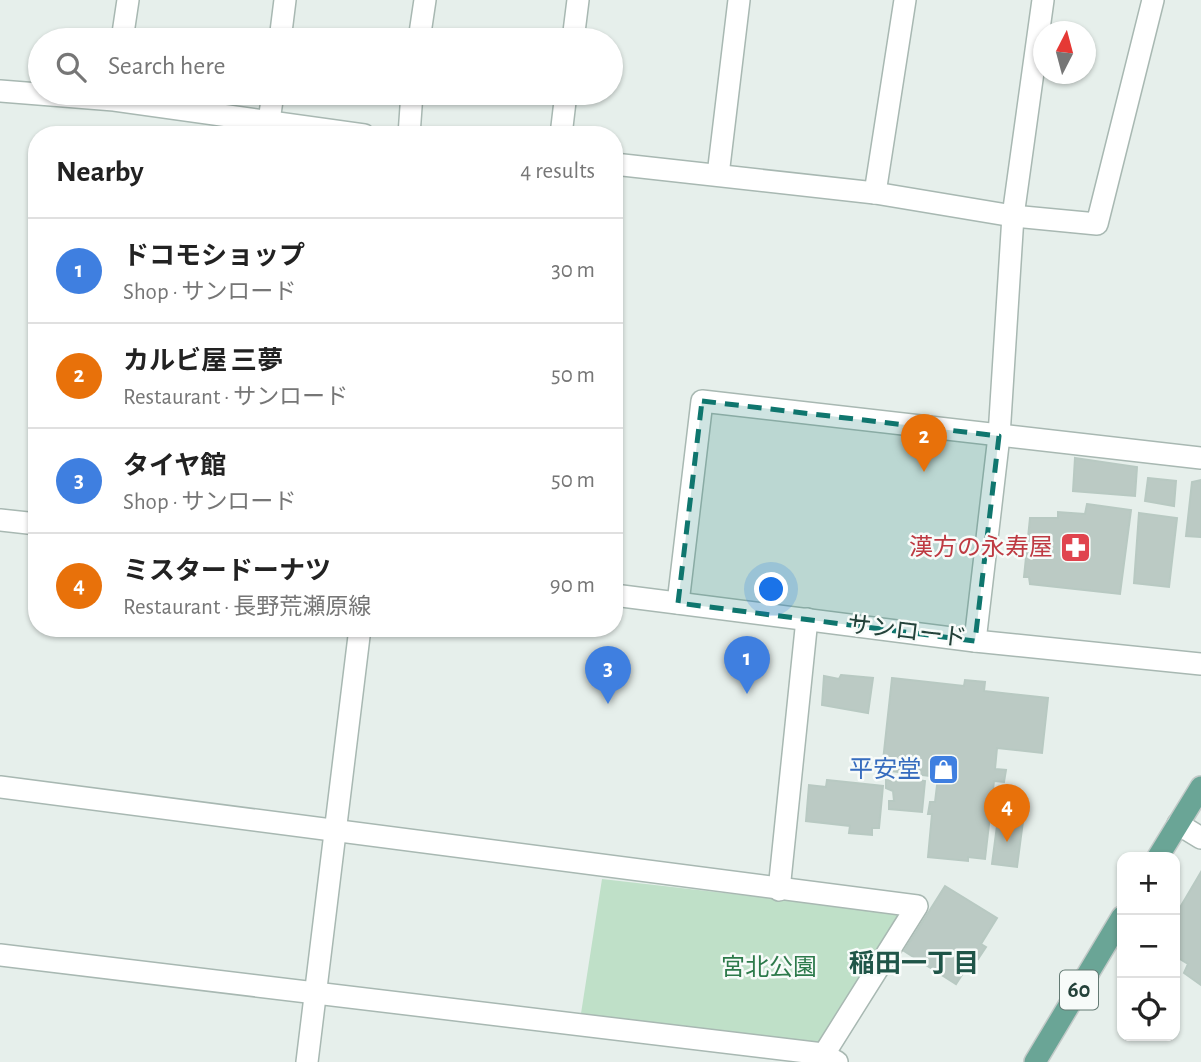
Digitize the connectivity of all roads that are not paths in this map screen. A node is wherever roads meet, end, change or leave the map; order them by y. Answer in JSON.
{"nodes":[{"id":1,"x":128,"y":0,"type":"edge"},
{"id":2,"x":285,"y":0,"type":"edge"},
{"id":3,"x":425,"y":0,"type":"edge"},
{"id":4,"x":578,"y":0,"type":"edge"},
{"id":5,"x":739,"y":0,"type":"edge"},
{"id":6,"x":905,"y":0,"type":"edge"},
{"id":7,"x":1043,"y":0,"type":"edge"},
{"id":8,"x":1153,"y":0,"type":"edge"},
{"id":9,"x":124,"y":28,"type":"edge"},
{"id":10,"x":282,"y":28,"type":"edge"},
{"id":11,"x":421,"y":28,"type":"edge"},
{"id":12,"x":574,"y":28,"type":"edge"},
{"id":13,"x":0,"y":91,"type":"edge"},
{"id":14,"x":28,"y":92,"type":"edge"},
{"id":15,"x":170,"y":105,"type":"edge"},
{"id":16,"x":271,"y":105,"type":"edge"},
{"id":17,"x":411,"y":105,"type":"edge"},
{"id":18,"x":565,"y":105,"type":"edge"},
{"id":19,"x":269,"y":121,"type":"junction"},
{"id":20,"x":303,"y":126,"type":"edge"},
{"id":21,"x":410,"y":126,"type":"edge"},
{"id":22,"x":562,"y":126,"type":"edge"},
{"id":23,"x":623,"y":165,"type":"edge"},
{"id":24,"x":718,"y":175,"type":"junction"},
{"id":25,"x":875,"y":193,"type":"junction"},
{"id":26,"x":1013,"y":216,"type":"junction"},
{"id":27,"x":999,"y":436,"type":"junction"},
{"id":28,"x":1201,"y":458,"type":"edge"},
{"id":29,"x":0,"y":520,"type":"edge"},
{"id":30,"x":28,"y":523,"type":"edge"},
{"id":31,"x":623,"y":596,"type":"edge"},
{"id":32,"x":678,"y":603,"type":"junction"},
{"id":33,"x":807,"y":619,"type":"junction"},
{"id":34,"x":359,"y":637,"type":"edge"},
{"id":35,"x":975,"y":640,"type":"junction"},
{"id":36,"x":1201,"y":664,"type":"edge"},
{"id":37,"x":0,"y":787,"type":"edge"},
{"id":38,"x":1201,"y":787,"type":"edge"},
{"id":39,"x":1178,"y":824,"type":"junction"},
{"id":40,"x":336,"y":831,"type":"junction"},
{"id":41,"x":1201,"y":838,"type":"edge"},
{"id":42,"x":1161,"y":852,"type":"edge"},
{"id":43,"x":779,"y":890,"type":"junction"},
{"id":44,"x":1117,"y":925,"type":"edge"},
{"id":45,"x":0,"y":955,"type":"edge"},
{"id":46,"x":316,"y":993,"type":"junction"},
{"id":47,"x":826,"y":1060,"type":"edge"},
{"id":48,"x":307,"y":1062,"type":"edge"},
{"id":49,"x":1035,"y":1062,"type":"edge"}],
"edges":[{"from":1,"to":9,"type":"street"},
{"from":2,"to":10,"type":"street"},
{"from":3,"to":11,"type":"street"},
{"from":4,"to":12,"type":"street"},
{"from":5,"to":24,"type":"street"},
{"from":6,"to":25,"type":"street"},
{"from":7,"to":26,"type":"street"},
{"from":8,"to":26,"type":"street"},
{"from":13,"to":14,"type":"street"},
{"from":15,"to":19,"type":"street"},
{"from":16,"to":19,"type":"street"},
{"from":17,"to":21,"type":"street"},
{"from":18,"to":22,"type":"street"},
{"from":19,"to":20,"type":"street"},
{"from":23,"to":24,"type":"street"},
{"from":24,"to":25,"type":"street"},
{"from":25,"to":26,"type":"street"},
{"from":26,"to":27,"type":"street"},
{"from":27,"to":28,"type":"street"},
{"from":27,"to":32,"type":"street"},
{"from":27,"to":35,"type":"street"},
{"from":29,"to":30,"type":"street"},
{"from":31,"to":32,"type":"street","name":"サンロード"},
{"from":32,"to":33,"type":"street","name":"サンロード"},
{"from":33,"to":35,"type":"street","name":"サンロード"},
{"from":33,"to":43,"type":"street"},
{"from":34,"to":40,"type":"street"},
{"from":35,"to":36,"type":"street","name":"サンロード"},
{"from":37,"to":40,"type":"street"},
{"from":38,"to":39,"type":"main road"},
{"from":39,"to":41,"type":"street"},
{"from":39,"to":42,"type":"main road"},
{"from":40,"to":43,"type":"street"},
{"from":40,"to":46,"type":"street"},
{"from":43,"to":47,"type":"street"},
{"from":44,"to":49,"type":"main road","number":"60"},
{"from":45,"to":46,"type":"street"},
{"from":46,"to":47,"type":"street"},
{"from":46,"to":48,"type":"street"}]}
